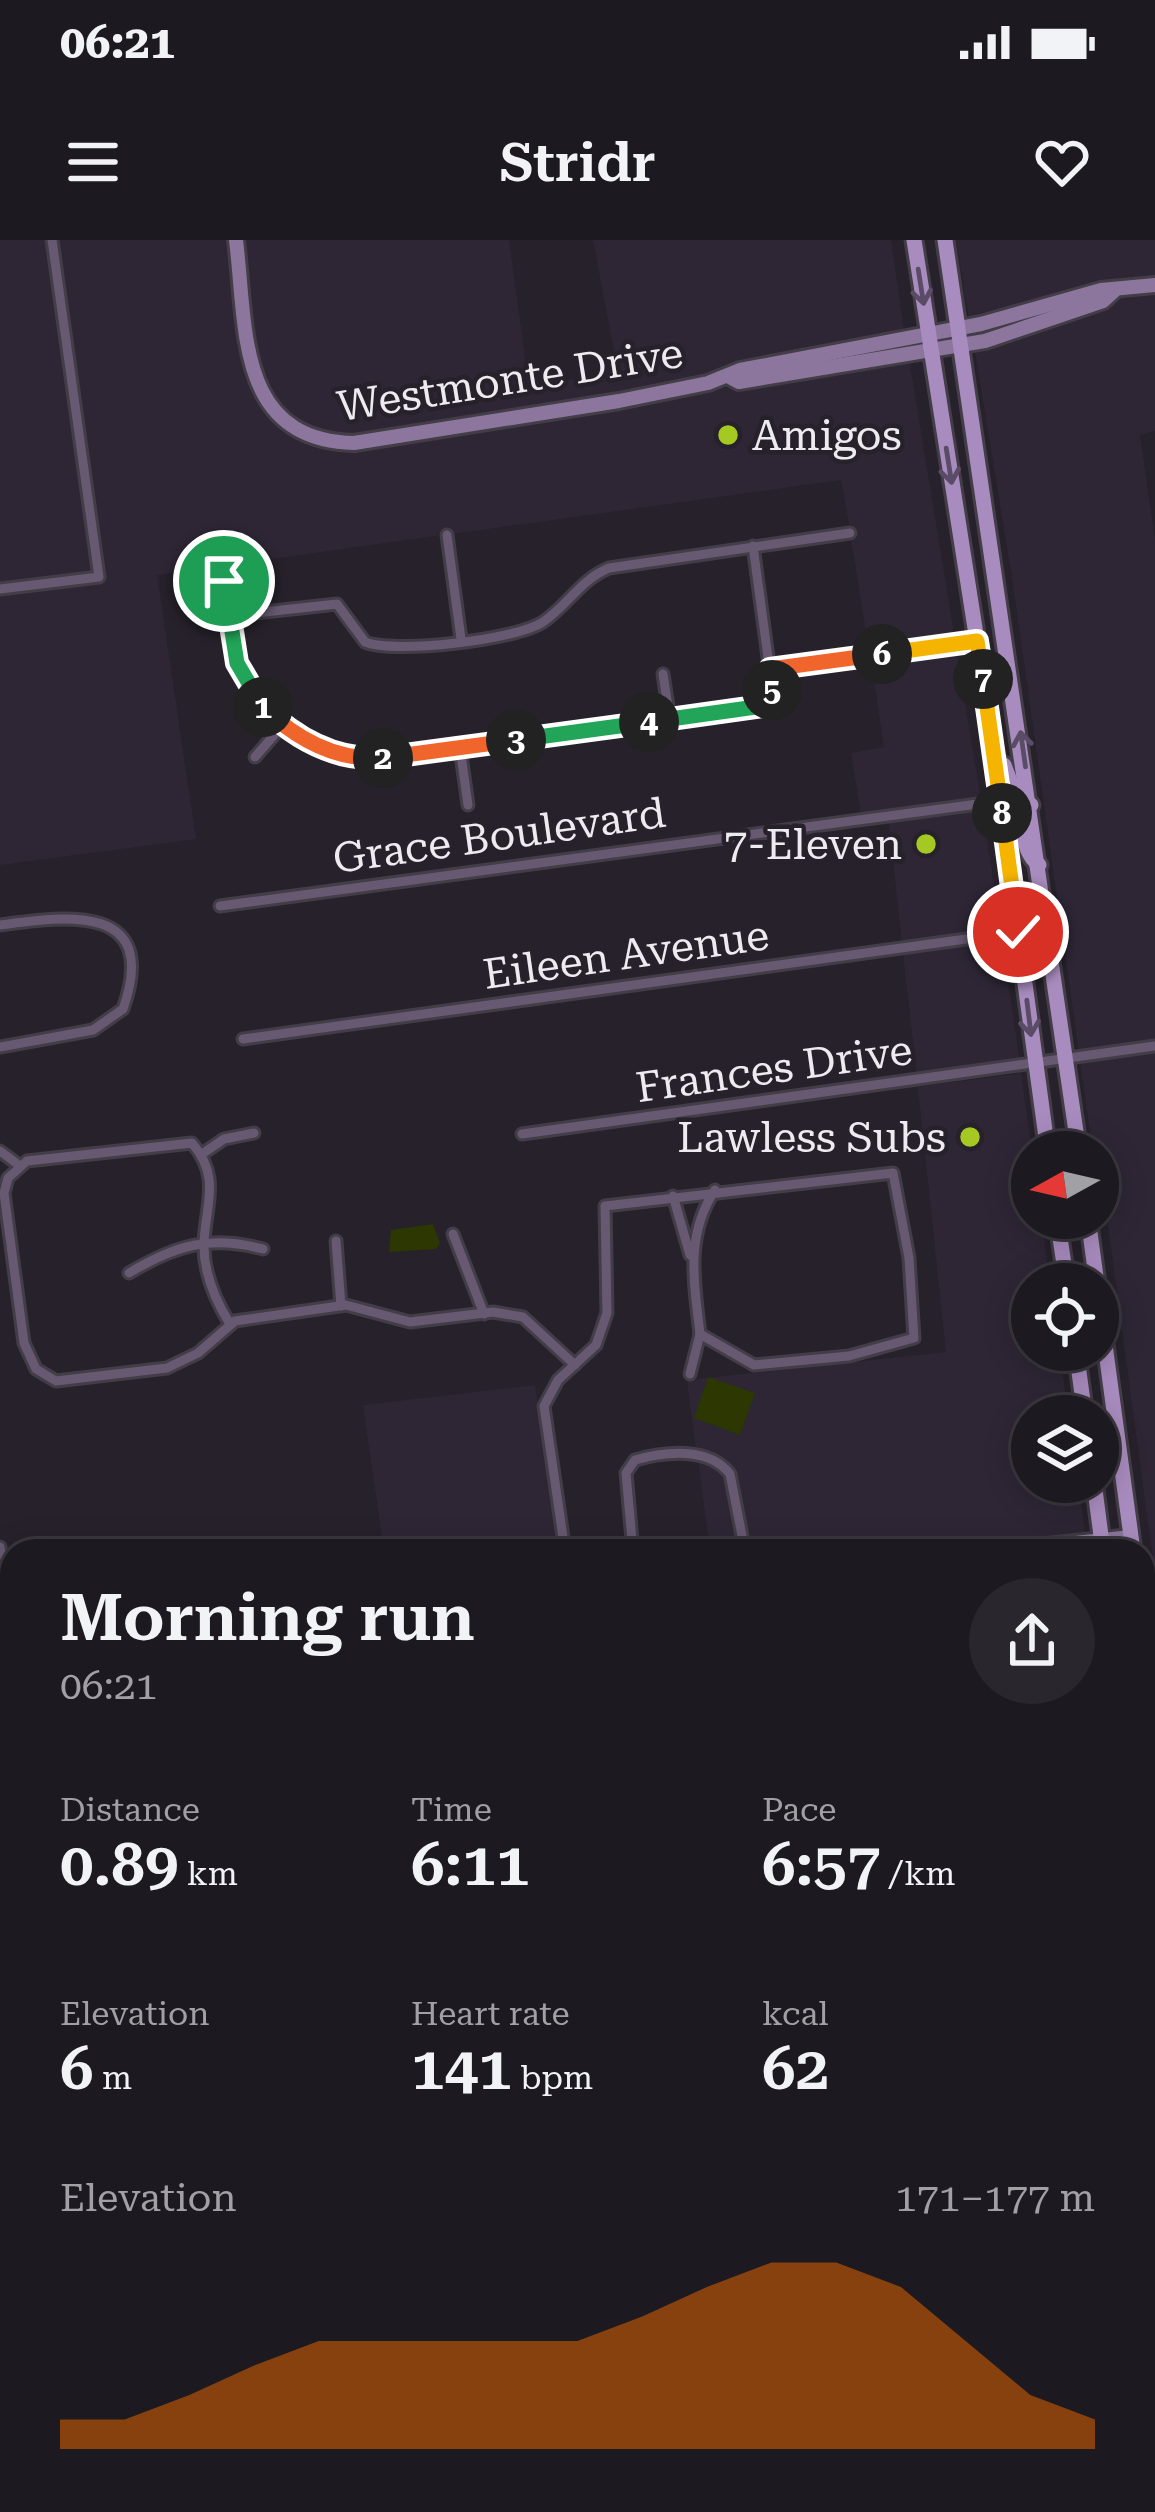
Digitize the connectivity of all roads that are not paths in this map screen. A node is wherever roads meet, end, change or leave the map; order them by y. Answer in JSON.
{"nodes":[{"id":1,"x":52,"y":240,"type":"edge"},
{"id":2,"x":236,"y":240,"type":"edge"},
{"id":3,"x":914,"y":240,"type":"edge"},
{"id":4,"x":945,"y":240,"type":"edge"},
{"id":5,"x":1155,"y":285,"type":"edge"},
{"id":6,"x":962,"y":337,"type":"junction"},
{"id":7,"x":930,"y":342,"type":"junction"},
{"id":8,"x":850,"y":533,"type":"dead end"},
{"id":9,"x":447,"y":535,"type":"dead end"},
{"id":10,"x":753,"y":546,"type":"junction"},
{"id":11,"x":224,"y":581,"type":"dead end"},
{"id":12,"x":0,"y":589,"type":"edge"},
{"id":13,"x":228,"y":616,"type":"junction"},
{"id":14,"x":461,"y":639,"type":"junction"},
{"id":15,"x":977,"y":641,"type":"junction"},
{"id":16,"x":770,"y":669,"type":"junction"},
{"id":17,"x":663,"y":674,"type":"dead end"},
{"id":18,"x":986,"y":698,"type":"junction"},
{"id":19,"x":670,"y":720,"type":"junction"},
{"id":20,"x":282,"y":726,"type":"junction"},
{"id":21,"x":460,"y":748,"type":"junction"},
{"id":22,"x":255,"y":757,"type":"dead end"},
{"id":23,"x":1000,"y":800,"type":"junction"},
{"id":24,"x":468,"y":805,"type":"dead end"},
{"id":25,"x":1031,"y":806,"type":"junction"},
{"id":26,"x":1039,"y":865,"type":"junction"},
{"id":27,"x":220,"y":906,"type":"dead end"},
{"id":28,"x":0,"y":925,"type":"edge"},
{"id":29,"x":1018,"y":932,"type":"junction"},
{"id":30,"x":243,"y":1040,"type":"dead end"},
{"id":31,"x":1155,"y":1046,"type":"edge"},
{"id":32,"x":0,"y":1047,"type":"edge"},
{"id":33,"x":1066,"y":1059,"type":"junction"},
{"id":34,"x":1035,"y":1066,"type":"junction"},
{"id":35,"x":1045,"y":1131,"type":"edge"},
{"id":36,"x":1076,"y":1131,"type":"edge"},
{"id":37,"x":254,"y":1133,"type":"dead end"},
{"id":38,"x":522,"y":1134,"type":"dead end"},
{"id":39,"x":0,"y":1151,"type":"edge"},
{"id":40,"x":202,"y":1154,"type":"junction"},
{"id":41,"x":20,"y":1166,"type":"junction"},
{"id":42,"x":0,"y":1168,"type":"edge"},
{"id":43,"x":8,"y":1178,"type":"junction"},
{"id":44,"x":716,"y":1190,"type":"junction"},
{"id":45,"x":673,"y":1196,"type":"junction"},
{"id":46,"x":452,"y":1234,"type":"dead end"},
{"id":47,"x":205,"y":1239,"type":"junction"},
{"id":48,"x":336,"y":1241,"type":"dead end"},
{"id":49,"x":263,"y":1249,"type":"dead end"},
{"id":50,"x":692,"y":1261,"type":"junction"},
{"id":51,"x":129,"y":1273,"type":"dead end"},
{"id":52,"x":341,"y":1306,"type":"junction"},
{"id":53,"x":484,"y":1314,"type":"junction"},
{"id":54,"x":230,"y":1324,"type":"junction"},
{"id":55,"x":700,"y":1334,"type":"junction"},
{"id":56,"x":575,"y":1365,"type":"junction"},
{"id":57,"x":1109,"y":1371,"type":"edge"},
{"id":58,"x":690,"y":1374,"type":"dead end"},
{"id":59,"x":1097,"y":1503,"type":"edge"},
{"id":60,"x":563,"y":1539,"type":"edge"},
{"id":61,"x":632,"y":1539,"type":"edge"},
{"id":62,"x":743,"y":1539,"type":"edge"},
{"id":63,"x":1102,"y":1539,"type":"edge"},
{"id":64,"x":1131,"y":1539,"type":"edge"}],
"edges":[{"from":1,"to":12,"type":"street"},
{"from":2,"to":7,"type":"street","name":"Westmonte Drive"},
{"from":3,"to":7,"type":"main road","one_way":true},
{"from":4,"to":6,"type":"main road"},
{"from":5,"to":6,"type":"street","name":"Westmonte Drive"},
{"from":6,"to":7,"type":"street","name":"Westmonte Drive"},
{"from":25,"to":6,"type":"main road","one_way":true},
{"from":7,"to":15,"type":"main road","one_way":true},
{"from":8,"to":10,"type":"street"},
{"from":9,"to":14,"type":"street"},
{"from":10,"to":14,"type":"street"},
{"from":10,"to":16,"type":"street"},
{"from":11,"to":13,"type":"street"},
{"from":13,"to":14,"type":"street"},
{"from":13,"to":20,"type":"street"},
{"from":15,"to":16,"type":"street"},
{"from":15,"to":18,"type":"main road"},
{"from":16,"to":19,"type":"street"},
{"from":17,"to":19,"type":"street"},
{"from":18,"to":23,"type":"main road"},
{"from":18,"to":25,"type":"main road"},
{"from":19,"to":21,"type":"street"},
{"from":20,"to":21,"type":"street"},
{"from":20,"to":22,"type":"street"},
{"from":21,"to":24,"type":"street"},
{"from":23,"to":26,"type":"main road"},
{"from":23,"to":27,"type":"street","name":"Grace Boulevard"},
{"from":23,"to":29,"type":"main road"},
{"from":25,"to":26,"type":"main road"},
{"from":26,"to":33,"type":"main road"},
{"from":28,"to":32,"type":"street"},
{"from":29,"to":30,"type":"street","name":"Eileen Avenue"},
{"from":29,"to":34,"type":"main road","one_way":true},
{"from":31,"to":33,"type":"street","name":"Frances Drive"},
{"from":33,"to":34,"type":"street","name":"Frances Drive"},
{"from":33,"to":36,"type":"main road"},
{"from":34,"to":35,"type":"main road"},
{"from":34,"to":38,"type":"street","name":"Frances Drive"},
{"from":37,"to":40,"type":"street"},
{"from":39,"to":41,"type":"street"},
{"from":40,"to":41,"type":"street"},
{"from":40,"to":47,"type":"street"},
{"from":41,"to":43,"type":"street"},
{"from":42,"to":43,"type":"street"},
{"from":43,"to":54,"type":"street"},
{"from":44,"to":45,"type":"street"},
{"from":44,"to":50,"type":"street"},
{"from":44,"to":55,"type":"street"},
{"from":45,"to":50,"type":"street"},
{"from":45,"to":56,"type":"street"},
{"from":46,"to":53,"type":"street"},
{"from":47,"to":49,"type":"street"},
{"from":47,"to":51,"type":"street"},
{"from":47,"to":54,"type":"street"},
{"from":48,"to":52,"type":"street"},
{"from":50,"to":55,"type":"street"},
{"from":52,"to":53,"type":"street"},
{"from":52,"to":54,"type":"street"},
{"from":53,"to":56,"type":"street"},
{"from":55,"to":58,"type":"street"},
{"from":56,"to":60,"type":"street"},
{"from":57,"to":64,"type":"main road"},
{"from":59,"to":63,"type":"main road"},
{"from":61,"to":62,"type":"street"}]}
